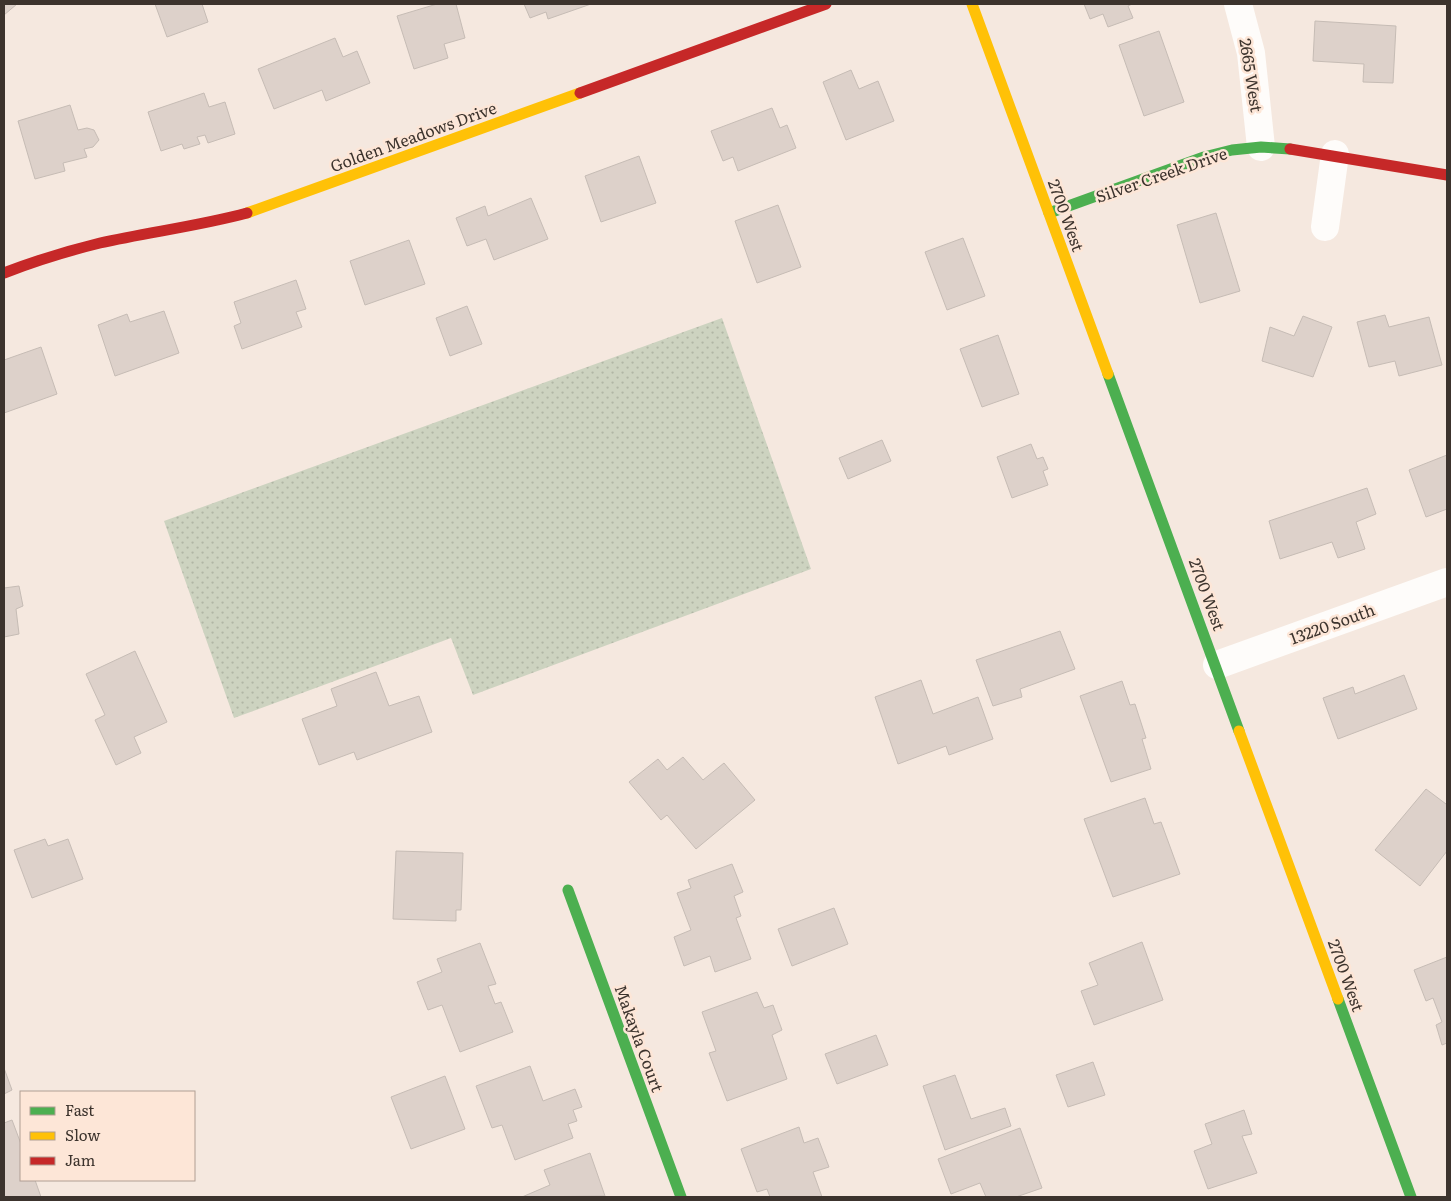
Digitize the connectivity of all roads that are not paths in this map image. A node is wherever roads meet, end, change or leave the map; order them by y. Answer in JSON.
{"nodes":[{"id":1,"x":826,"y":4,"type":"edge"},
{"id":2,"x":972,"y":4,"type":"edge"},
{"id":3,"x":1238,"y":4,"type":"edge"},
{"id":4,"x":1261,"y":147,"type":"junction"},
{"id":5,"x":1335,"y":154,"type":"junction"},
{"id":6,"x":1447,"y":174,"type":"edge"},
{"id":7,"x":1049,"y":213,"type":"junction"},
{"id":8,"x":1325,"y":227,"type":"dead end"},
{"id":9,"x":4,"y":273,"type":"edge"},
{"id":10,"x":1447,"y":582,"type":"edge"},
{"id":11,"x":1217,"y":665,"type":"junction"},
{"id":12,"x":568,"y":890,"type":"dead end"},
{"id":13,"x":681,"y":1197,"type":"edge"},
{"id":14,"x":1411,"y":1197,"type":"edge"}],
"edges":[{"from":1,"to":9,"type":"street","name":"Golden Meadows Drive"},
{"from":2,"to":7,"type":"street","name":"2700 West"},
{"from":3,"to":4,"type":"street","name":"2665 West"},
{"from":4,"to":5,"type":"street","name":"Silver Creek Drive"},
{"from":4,"to":7,"type":"street","name":"Silver Creek Drive"},
{"from":5,"to":6,"type":"street","name":"Silver Creek Drive"},
{"from":5,"to":8,"type":"street"},
{"from":7,"to":11,"type":"street","name":"2700 West"},
{"from":10,"to":11,"type":"street","name":"13220 South"},
{"from":11,"to":14,"type":"street","name":"2700 West"},
{"from":12,"to":13,"type":"street","name":"Makayla Court"}]}
